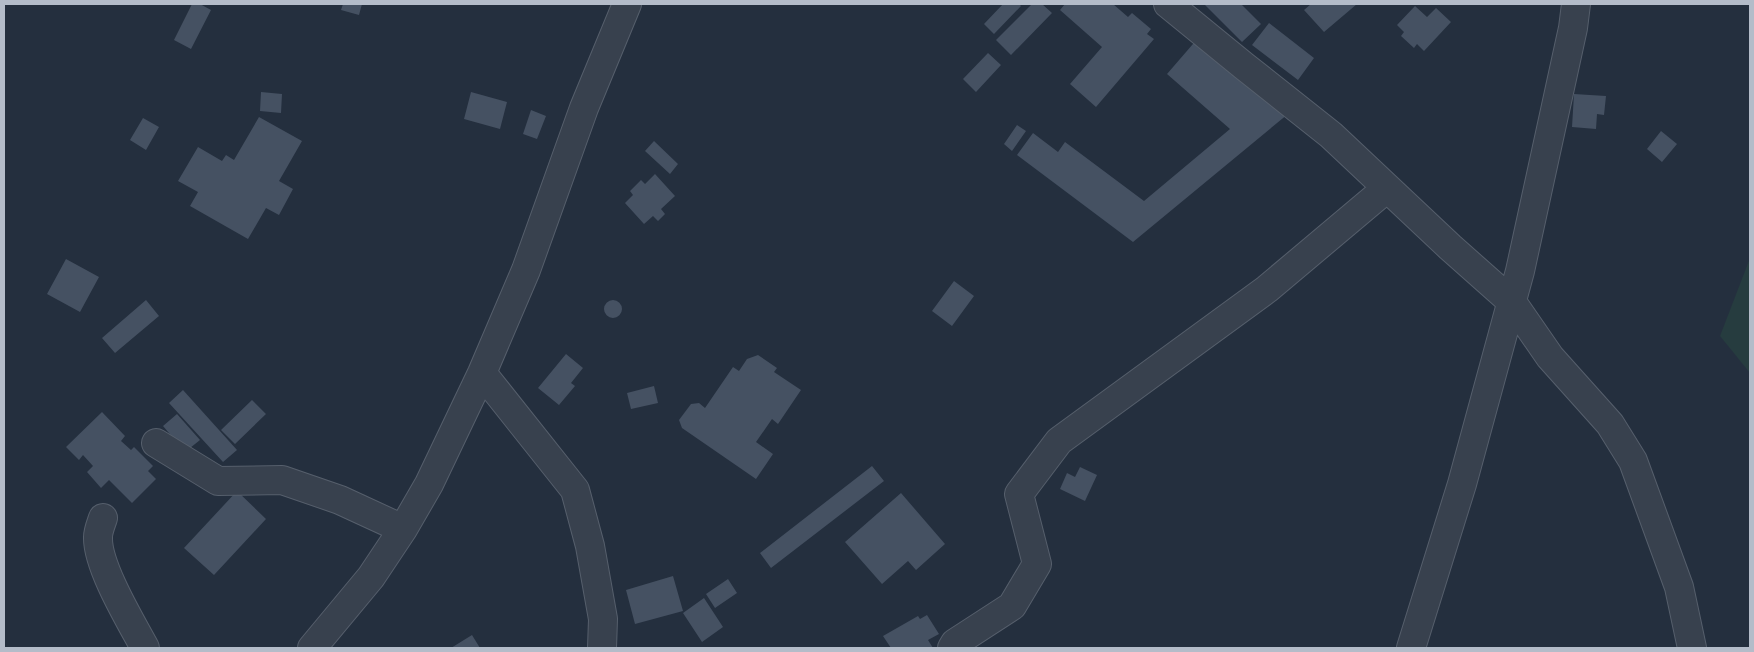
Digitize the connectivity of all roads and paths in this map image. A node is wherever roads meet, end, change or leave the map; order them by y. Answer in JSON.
{"nodes":[{"id":1,"x":626,"y":4,"type":"edge"},
{"id":2,"x":1168,"y":4,"type":"edge"},
{"id":3,"x":1576,"y":4,"type":"edge"},
{"id":4,"x":1387,"y":188,"type":"junction"},
{"id":5,"x":1512,"y":302,"type":"junction"},
{"id":6,"x":482,"y":373,"type":"junction"},
{"id":7,"x":156,"y":444,"type":"dead end"},
{"id":8,"x":103,"y":518,"type":"dead end"},
{"id":9,"x":403,"y":529,"type":"junction"},
{"id":10,"x":145,"y":648,"type":"edge"},
{"id":11,"x":312,"y":648,"type":"edge"},
{"id":12,"x":602,"y":648,"type":"edge"},
{"id":13,"x":952,"y":648,"type":"edge"},
{"id":14,"x":1411,"y":648,"type":"edge"},
{"id":15,"x":1692,"y":648,"type":"edge"}],
"edges":[{"from":1,"to":6,"type":"street"},
{"from":2,"to":4,"type":"street"},
{"from":3,"to":5,"type":"street"},
{"from":4,"to":5,"type":"street"},
{"from":4,"to":13,"type":"street"},
{"from":5,"to":14,"type":"street"},
{"from":5,"to":15,"type":"street"},
{"from":6,"to":9,"type":"street"},
{"from":6,"to":12,"type":"street"},
{"from":7,"to":9,"type":"street"},
{"from":8,"to":10,"type":"street"},
{"from":9,"to":11,"type":"street"}]}
